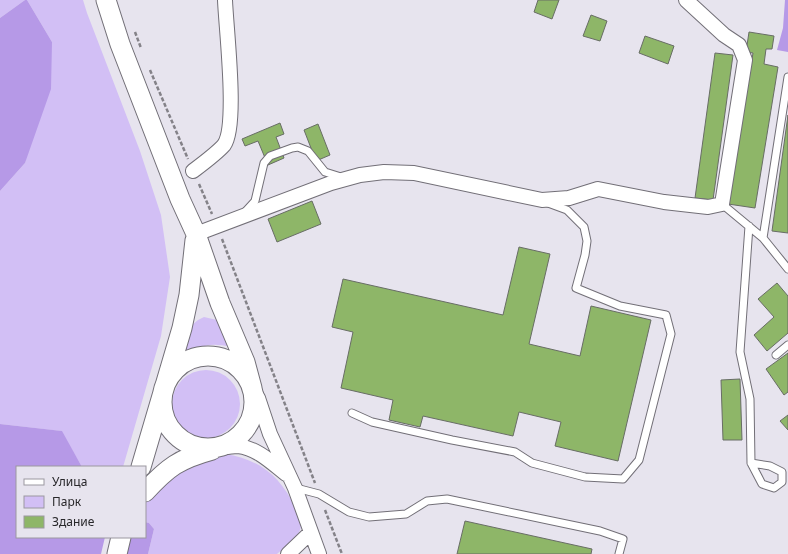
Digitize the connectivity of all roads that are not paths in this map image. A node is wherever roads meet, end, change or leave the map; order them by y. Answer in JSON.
{"nodes":[{"id":1,"x":106,"y":0,"type":"edge"},
{"id":2,"x":686,"y":0,"type":"edge"},
{"id":3,"x":225,"y":1,"type":"edge"},
{"id":4,"x":788,"y":77,"type":"edge"},
{"id":5,"x":193,"y":171,"type":"road end"},
{"id":6,"x":348,"y":178,"type":"junction"},
{"id":7,"x":542,"y":200,"type":"junction"},
{"id":8,"x":722,"y":204,"type":"junction"},
{"id":9,"x":242,"y":216,"type":"junction"},
{"id":10,"x":749,"y":226,"type":"junction"},
{"id":11,"x":196,"y":234,"type":"junction"},
{"id":12,"x":763,"y":238,"type":"junction"},
{"id":13,"x":788,"y":269,"type":"edge"},
{"id":14,"x":788,"y":345,"type":"edge"},
{"id":15,"x":776,"y":355,"type":"dead end"},
{"id":16,"x":165,"y":386,"type":"junction"},
{"id":17,"x":252,"y":388,"type":"junction"},
{"id":18,"x":352,"y":413,"type":"dead end"},
{"id":19,"x":216,"y":449,"type":"junction"},
{"id":20,"x":751,"y":463,"type":"junction"},
{"id":21,"x":141,"y":466,"type":"edge"},
{"id":22,"x":293,"y":482,"type":"junction"},
{"id":23,"x":146,"y":491,"type":"edge"},
{"id":24,"x":311,"y":532,"type":"junction"},
{"id":25,"x":121,"y":538,"type":"edge"},
{"id":26,"x":117,"y":554,"type":"edge"},
{"id":27,"x":288,"y":554,"type":"edge"},
{"id":28,"x":319,"y":554,"type":"edge"},
{"id":29,"x":619,"y":554,"type":"edge"}],
"edges":[{"from":1,"to":11,"type":"street"},
{"from":2,"to":8,"type":"street"},
{"from":3,"to":5,"type":"street"},
{"from":4,"to":12,"type":"lane"},
{"from":6,"to":7,"type":"street"},
{"from":6,"to":9,"type":"street"},
{"from":6,"to":9,"type":"lane"},
{"from":7,"to":8,"type":"street"},
{"from":7,"to":18,"type":"lane"},
{"from":8,"to":10,"type":"lane"},
{"from":9,"to":11,"type":"street"},
{"from":10,"to":12,"type":"lane"},
{"from":10,"to":20,"type":"lane"},
{"from":11,"to":16,"type":"street"},
{"from":11,"to":17,"type":"street"},
{"from":12,"to":13,"type":"lane"},
{"from":14,"to":15,"type":"lane"},
{"from":16,"to":17,"type":"street"},
{"from":16,"to":19,"type":"street"},
{"from":16,"to":21,"type":"street"},
{"from":17,"to":19,"type":"street"},
{"from":17,"to":22,"type":"street"},
{"from":19,"to":22,"type":"street"},
{"from":19,"to":23,"type":"street"},
{"from":20,"to":20,"type":"lane"},
{"from":22,"to":24,"type":"street"},
{"from":22,"to":29,"type":"lane"},
{"from":24,"to":27,"type":"street"},
{"from":24,"to":28,"type":"street"},
{"from":25,"to":26,"type":"street"}]}
